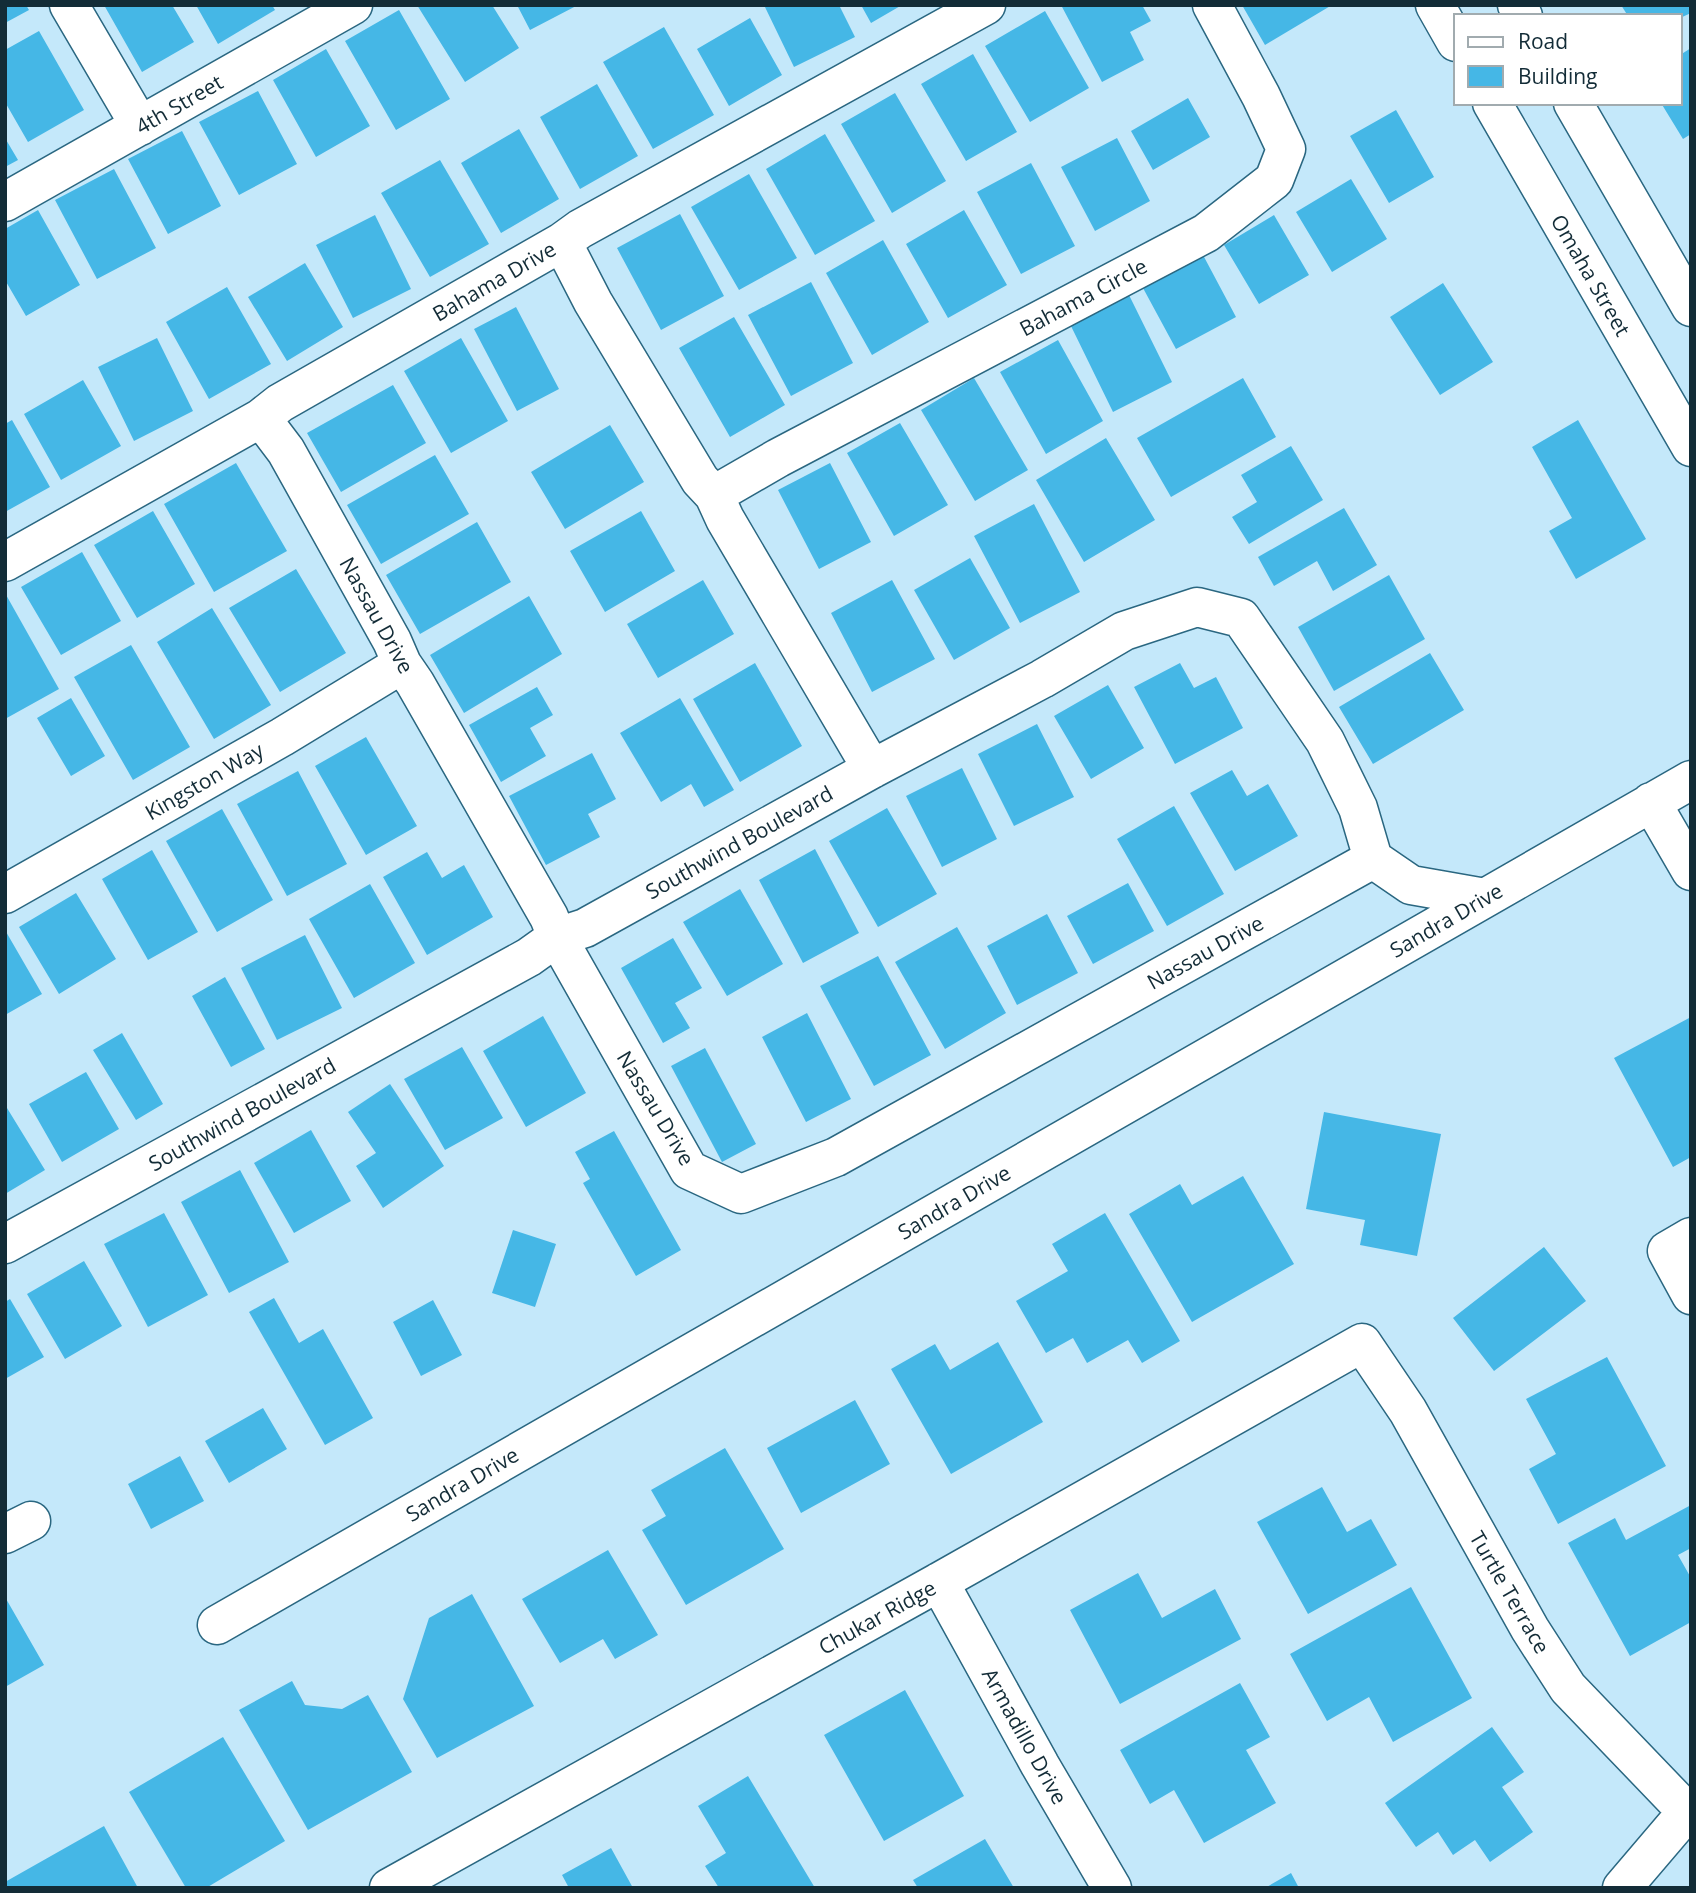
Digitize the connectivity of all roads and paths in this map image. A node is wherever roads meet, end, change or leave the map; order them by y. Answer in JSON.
{"nodes":[{"id":1,"x":69,"y":5,"type":"edge"},
{"id":2,"x":353,"y":5,"type":"edge"},
{"id":3,"x":985,"y":5,"type":"edge"},
{"id":4,"x":1212,"y":5,"type":"edge"},
{"id":5,"x":1435,"y":5,"type":"edge"},
{"id":6,"x":1454,"y":38,"type":"edge"},
{"id":7,"x":1493,"y":105,"type":"edge"},
{"id":8,"x":1574,"y":105,"type":"edge"},
{"id":9,"x":140,"y":126,"type":"junction"},
{"id":10,"x":5,"y":202,"type":"edge"},
{"id":11,"x":562,"y":242,"type":"junction"},
{"id":12,"x":1691,"y":307,"type":"edge"},
{"id":13,"x":261,"y":418,"type":"junction"},
{"id":14,"x":1691,"y":447,"type":"edge"},
{"id":15,"x":714,"y":495,"type":"junction"},
{"id":16,"x":5,"y":562,"type":"edge"},
{"id":17,"x":402,"y":664,"type":"junction"},
{"id":18,"x":872,"y":769,"type":"junction"},
{"id":19,"x":1691,"y":780,"type":"edge"},
{"id":20,"x":1651,"y":802,"type":"junction"},
{"id":21,"x":1373,"y":859,"type":"junction"},
{"id":22,"x":1691,"y":872,"type":"edge"},
{"id":23,"x":5,"y":894,"type":"edge"},
{"id":24,"x":1485,"y":898,"type":"junction"},
{"id":25,"x":557,"y":937,"type":"junction"},
{"id":26,"x":1691,"y":1237,"type":"edge"},
{"id":27,"x":5,"y":1244,"type":"edge"},
{"id":28,"x":1691,"y":1295,"type":"edge"},
{"id":29,"x":1362,"y":1343,"type":"joint"},
{"id":30,"x":939,"y":1583,"type":"junction"},
{"id":31,"x":217,"y":1625,"type":"dead end"},
{"id":32,"x":1689,"y":1812,"type":"edge"},
{"id":33,"x":389,"y":1888,"type":"edge"},
{"id":34,"x":1112,"y":1888,"type":"edge"},
{"id":35,"x":1622,"y":1888,"type":"edge"}],
"edges":[{"from":1,"to":9,"type":"street"},
{"from":2,"to":9,"type":"street","name":"4th Street"},
{"from":3,"to":11,"type":"street","name":"Bahama Drive"},
{"from":4,"to":15,"type":"street","name":"Bahama Circle"},
{"from":5,"to":6,"type":"street"},
{"from":7,"to":14,"type":"street","name":"Omaha Street"},
{"from":8,"to":12,"type":"street"},
{"from":9,"to":10,"type":"street","name":"4th Street"},
{"from":11,"to":13,"type":"street","name":"Bahama Drive"},
{"from":11,"to":15,"type":"street"},
{"from":13,"to":16,"type":"street","name":"Bahama Drive"},
{"from":13,"to":17,"type":"street","name":"Nassau Drive"},
{"from":15,"to":18,"type":"street"},
{"from":17,"to":23,"type":"street","name":"Kingston Way"},
{"from":17,"to":25,"type":"street","name":"Nassau Drive"},
{"from":18,"to":21,"type":"street","name":"Southwind Boulevard"},
{"from":18,"to":25,"type":"street","name":"Southwind Boulevard"},
{"from":19,"to":20,"type":"street","name":"Sandra Drive"},
{"from":20,"to":22,"type":"street"},
{"from":20,"to":24,"type":"street","name":"Sandra Drive"},
{"from":21,"to":24,"type":"street"},
{"from":21,"to":25,"type":"street","name":"Nassau Drive"},
{"from":24,"to":31,"type":"street","name":"Sandra Drive"},
{"from":25,"to":27,"type":"street","name":"Southwind Boulevard"},
{"from":26,"to":28,"type":"street"},
{"from":29,"to":30,"type":"street","name":"Chukar Ridge"},
{"from":29,"to":32,"type":"street","name":"Turtle Terrace"},
{"from":30,"to":33,"type":"street","name":"Chukar Ridge"},
{"from":30,"to":34,"type":"street","name":"Armadillo Drive"},
{"from":32,"to":35,"type":"street"}]}
